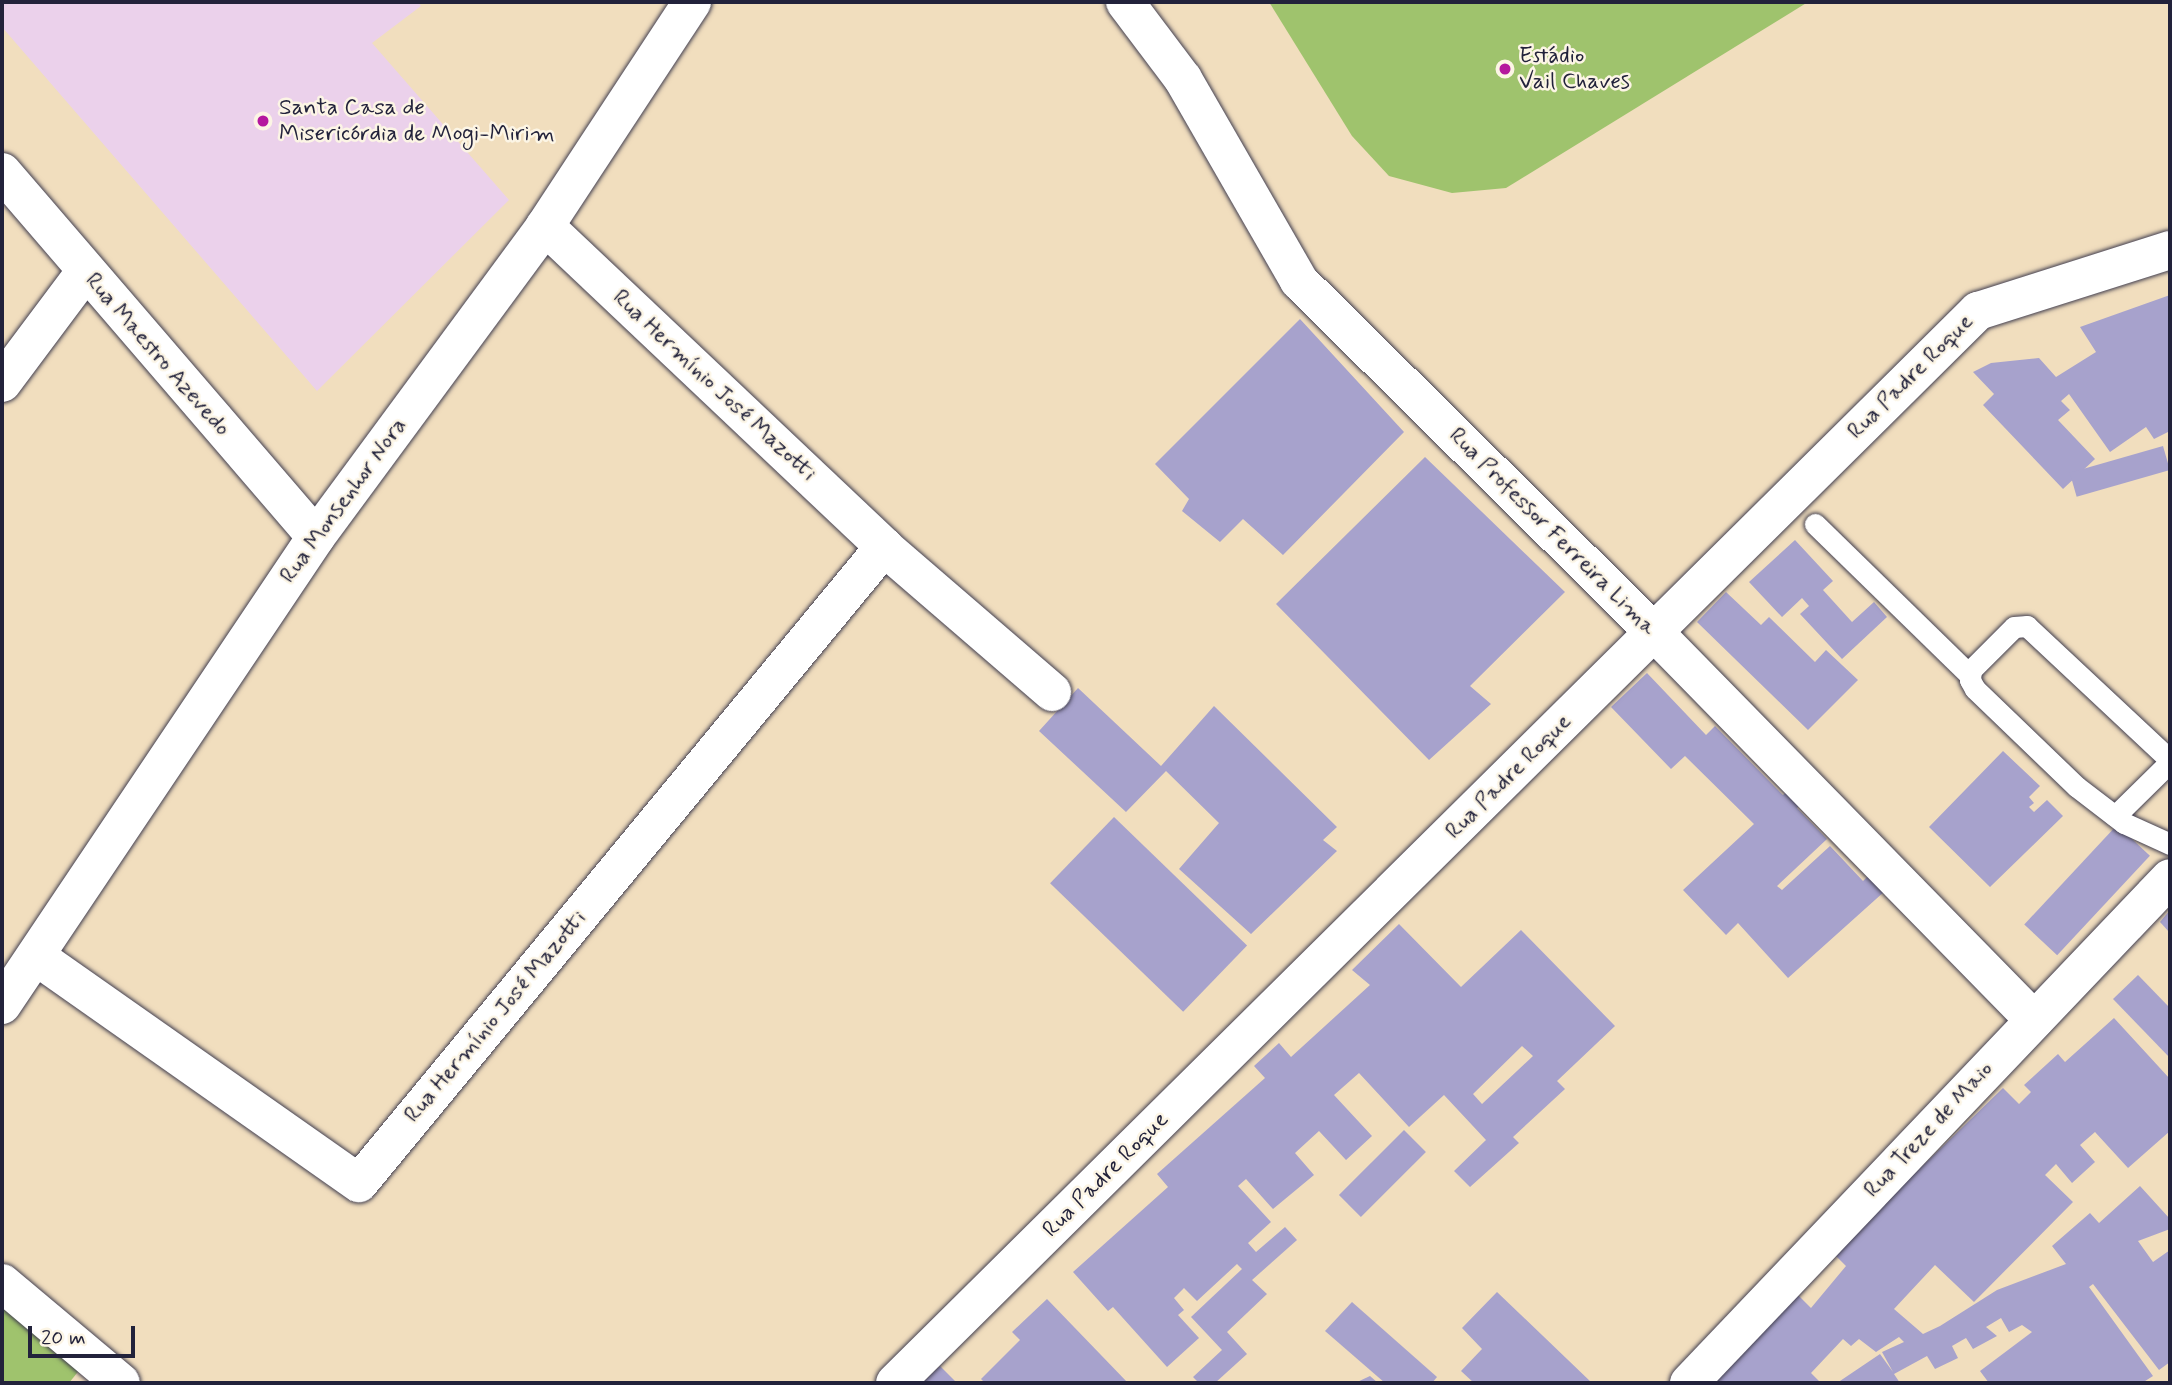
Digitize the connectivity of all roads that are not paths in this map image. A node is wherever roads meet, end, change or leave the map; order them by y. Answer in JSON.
{"nodes":[{"id":1,"x":692,"y":2,"type":"edge"},
{"id":2,"x":1125,"y":2,"type":"edge"},
{"id":3,"x":2,"y":172,"type":"edge"},
{"id":4,"x":545,"y":226,"type":"junction"},
{"id":5,"x":2170,"y":250,"type":"edge"},
{"id":6,"x":85,"y":272,"type":"junction"},
{"id":7,"x":2,"y":383,"type":"edge"},
{"id":8,"x":1815,"y":524,"type":"dead end"},
{"id":9,"x":316,"y":537,"type":"junction"},
{"id":10,"x":884,"y":547,"type":"junction"},
{"id":11,"x":1655,"y":633,"type":"junction"},
{"id":12,"x":1970,"y":675,"type":"junction"},
{"id":13,"x":1052,"y":692,"type":"dead end"},
{"id":14,"x":2170,"y":761,"type":"edge"},
{"id":15,"x":2115,"y":816,"type":"junction"},
{"id":16,"x":2170,"y":844,"type":"edge"},
{"id":17,"x":2170,"y":878,"type":"edge"},
{"id":18,"x":37,"y":957,"type":"junction"},
{"id":19,"x":2,"y":1005,"type":"edge"},
{"id":20,"x":2034,"y":1020,"type":"junction"},
{"id":21,"x":2,"y":1283,"type":"edge"},
{"id":22,"x":100,"y":1376,"type":"edge"},
{"id":23,"x":895,"y":1383,"type":"edge"},
{"id":24,"x":1689,"y":1383,"type":"edge"}],
"edges":[{"from":1,"to":4,"type":"street","name":"Rua Monsenhor Nora"},
{"from":2,"to":11,"type":"street","name":"Rua Professor Ferreira Lima"},
{"from":3,"to":6,"type":"street","name":"Rua Maestro Azevedo"},
{"from":4,"to":9,"type":"street","name":"Rua Monsenhor Nora"},
{"from":4,"to":10,"type":"street","name":"Rua Hermínio José Mazotti"},
{"from":5,"to":11,"type":"street","name":"Rua Padre Roque"},
{"from":6,"to":7,"type":"street"},
{"from":6,"to":9,"type":"street","name":"Rua Maestro Azevedo"},
{"from":8,"to":12,"type":"lane"},
{"from":9,"to":18,"type":"street","name":"Rua Monsenhor Nora"},
{"from":10,"to":13,"type":"street","name":"Rua Hermínio José Mazotti"},
{"from":10,"to":18,"type":"street","name":"Rua Hermínio José Mazotti"},
{"from":11,"to":20,"type":"street","name":"Rua Professor Ferreira Lima"},
{"from":11,"to":23,"type":"street","name":"Rua Padre Roque"},
{"from":12,"to":14,"type":"lane"},
{"from":12,"to":15,"type":"lane"},
{"from":14,"to":15,"type":"lane"},
{"from":15,"to":16,"type":"lane"},
{"from":17,"to":20,"type":"street","name":"Rua Treze de Maio"},
{"from":18,"to":19,"type":"street","name":"Rua Monsenhor Nora"},
{"from":20,"to":24,"type":"street","name":"Rua Treze de Maio"},
{"from":21,"to":22,"type":"street"}]}
